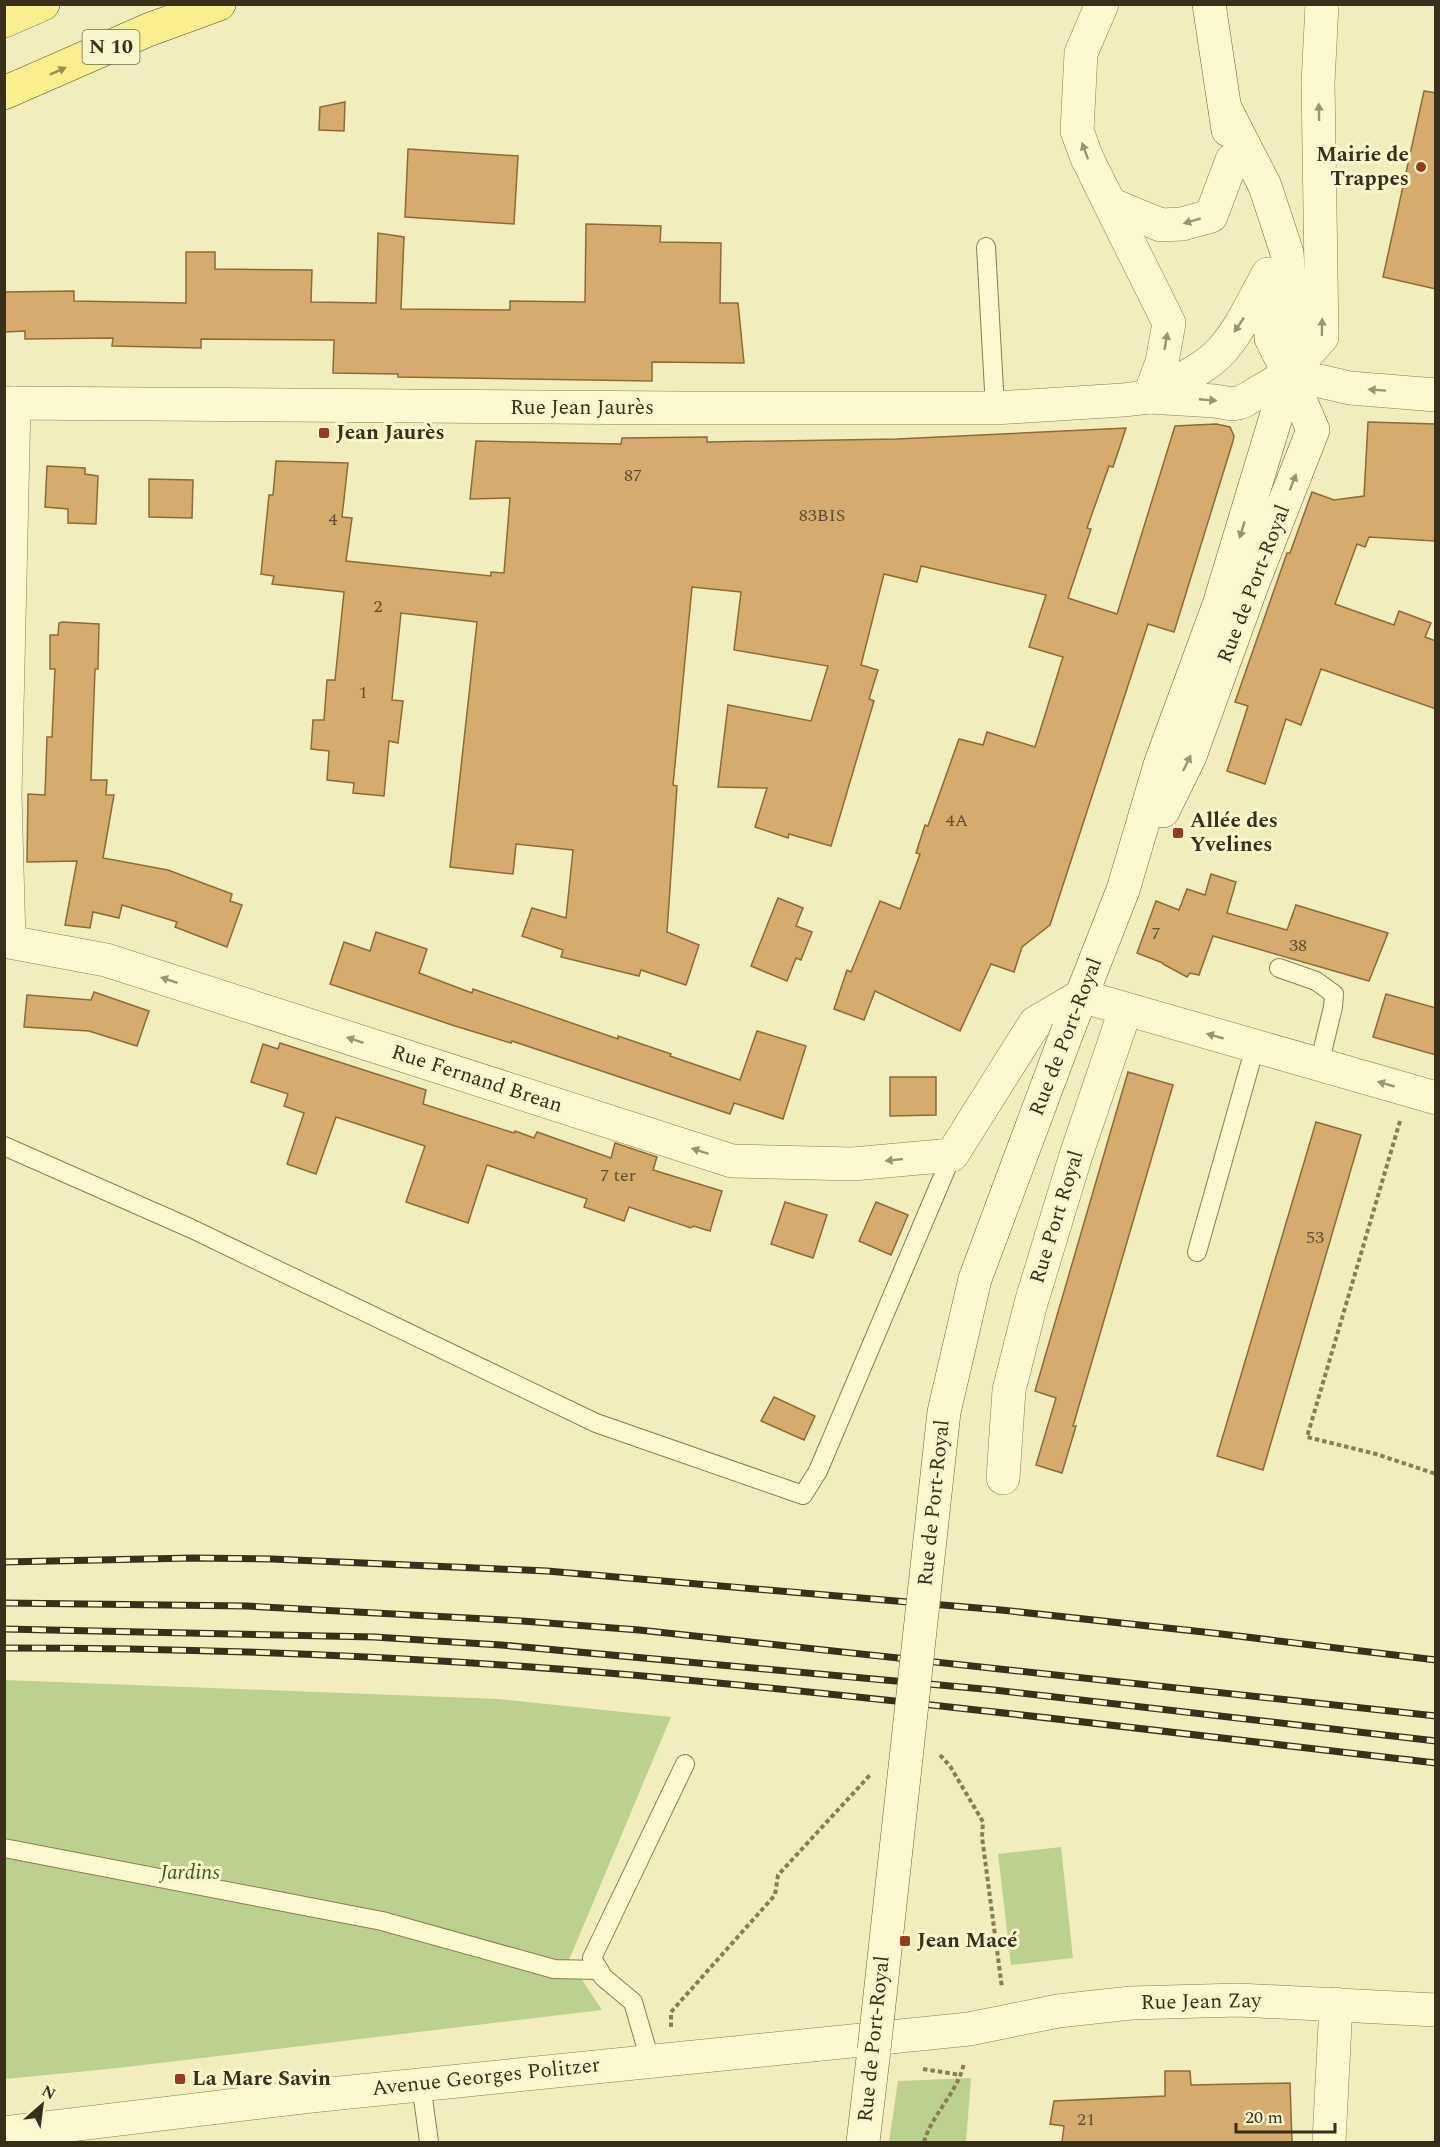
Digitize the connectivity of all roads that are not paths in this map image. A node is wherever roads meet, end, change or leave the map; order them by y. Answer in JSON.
{"nodes":[{"id":1,"x":43,"y":4,"type":"edge"},
{"id":2,"x":219,"y":4,"type":"edge"},
{"id":3,"x":1102,"y":4,"type":"edge"},
{"id":4,"x":1322,"y":4,"type":"edge"},
{"id":5,"x":1210,"y":11,"type":"edge"},
{"id":6,"x":4,"y":21,"type":"edge"},
{"id":7,"x":4,"y":93,"type":"edge"},
{"id":8,"x":1226,"y":110,"type":"junction"},
{"id":9,"x":1232,"y":160,"type":"junction"},
{"id":10,"x":1110,"y":204,"type":"junction"},
{"id":11,"x":986,"y":247,"type":"dead end"},
{"id":12,"x":1268,"y":274,"type":"junction"},
{"id":13,"x":1289,"y":374,"type":"junction"},
{"id":14,"x":1436,"y":395,"type":"edge"},
{"id":15,"x":1149,"y":397,"type":"junction"},
{"id":16,"x":9,"y":403,"type":"edge"},
{"id":17,"x":995,"y":408,"type":"junction"},
{"id":18,"x":5,"y":795,"type":"edge"},
{"id":19,"x":1279,"y":968,"type":"dead end"},
{"id":20,"x":1081,"y":996,"type":"junction"},
{"id":21,"x":1129,"y":1011,"type":"junction"},
{"id":22,"x":1255,"y":1047,"type":"junction"},
{"id":23,"x":1319,"y":1065,"type":"junction"},
{"id":24,"x":1422,"y":1094,"type":"edge"},
{"id":25,"x":4,"y":1146,"type":"edge"},
{"id":26,"x":952,"y":1155,"type":"junction"},
{"id":27,"x":1197,"y":1252,"type":"dead end"},
{"id":28,"x":1003,"y":1478,"type":"dead end"},
{"id":29,"x":685,"y":1764,"type":"dead end"},
{"id":30,"x":4,"y":1848,"type":"edge"},
{"id":31,"x":599,"y":1970,"type":"junction"},
{"id":32,"x":1336,"y":2004,"type":"junction"},
{"id":33,"x":1436,"y":2010,"type":"edge"},
{"id":34,"x":967,"y":2041,"type":"joint"},
{"id":35,"x":660,"y":2059,"type":"junction"},
{"id":36,"x":420,"y":2084,"type":"junction"},
{"id":37,"x":4,"y":2133,"type":"edge"},
{"id":38,"x":429,"y":2142,"type":"edge"},
{"id":39,"x":863,"y":2142,"type":"edge"},
{"id":40,"x":1329,"y":2142,"type":"edge"}],
"edges":[{"from":1,"to":6,"type":"main road"},
{"from":7,"to":2,"type":"main road","number":"N 10","one_way":true},
{"from":10,"to":3,"type":"street","one_way":true},
{"from":13,"to":4,"type":"street","name":"Rue Jean Jaurès","one_way":true},
{"from":5,"to":8,"type":"street"},
{"from":8,"to":9,"type":"street","name":"Rue de Port-Royal"},
{"from":8,"to":13,"type":"street","name":"Rue de Port-Royal"},
{"from":9,"to":10,"type":"street","one_way":true},
{"from":9,"to":12,"type":"street","name":"Rue de Port-Royal"},
{"from":15,"to":10,"type":"street","one_way":true},
{"from":11,"to":17,"type":"lane"},
{"from":12,"to":13,"type":"street","name":"Rue de Port-Royal"},
{"from":12,"to":15,"type":"street","name":"Rue Jean Jaurès","one_way":true},
{"from":14,"to":13,"type":"street","one_way":true},
{"from":15,"to":13,"type":"street","name":"Rue Jean Jaurès","one_way":true},
{"from":13,"to":20,"type":"street","name":"Rue de Port-Royal"},
{"from":15,"to":17,"type":"street","name":"Rue Jean Jaurès"},
{"from":16,"to":17,"type":"street","name":"Rue Jean Jaurès"},
{"from":16,"to":18,"type":"street"},
{"from":26,"to":18,"type":"street","name":"Rue Fernand Brean","one_way":true},
{"from":19,"to":23,"type":"lane"},
{"from":20,"to":21,"type":"street"},
{"from":20,"to":26,"type":"street"},
{"from":20,"to":39,"type":"street","name":"Rue de Port-Royal","bridge":true},
{"from":22,"to":21,"type":"street","one_way":true},
{"from":21,"to":28,"type":"street","name":"Rue Port Royal"},
{"from":22,"to":23,"type":"street"},
{"from":22,"to":27,"type":"lane"},
{"from":24,"to":23,"type":"street","one_way":true},
{"from":25,"to":26,"type":"lane"},
{"from":29,"to":31,"type":"lane"},
{"from":30,"to":31,"type":"lane"},
{"from":31,"to":35,"type":"lane"},
{"from":32,"to":33,"type":"street","name":"Rue Jean Zay"},
{"from":32,"to":34,"type":"street","name":"Rue Jean Zay"},
{"from":32,"to":40,"type":"street"},
{"from":34,"to":35,"type":"street","name":"Avenue Georges Politzer"},
{"from":35,"to":36,"type":"street","name":"Avenue Georges Politzer"},
{"from":36,"to":37,"type":"street","name":"Avenue Georges Politzer"},
{"from":36,"to":38,"type":"lane"}]}
